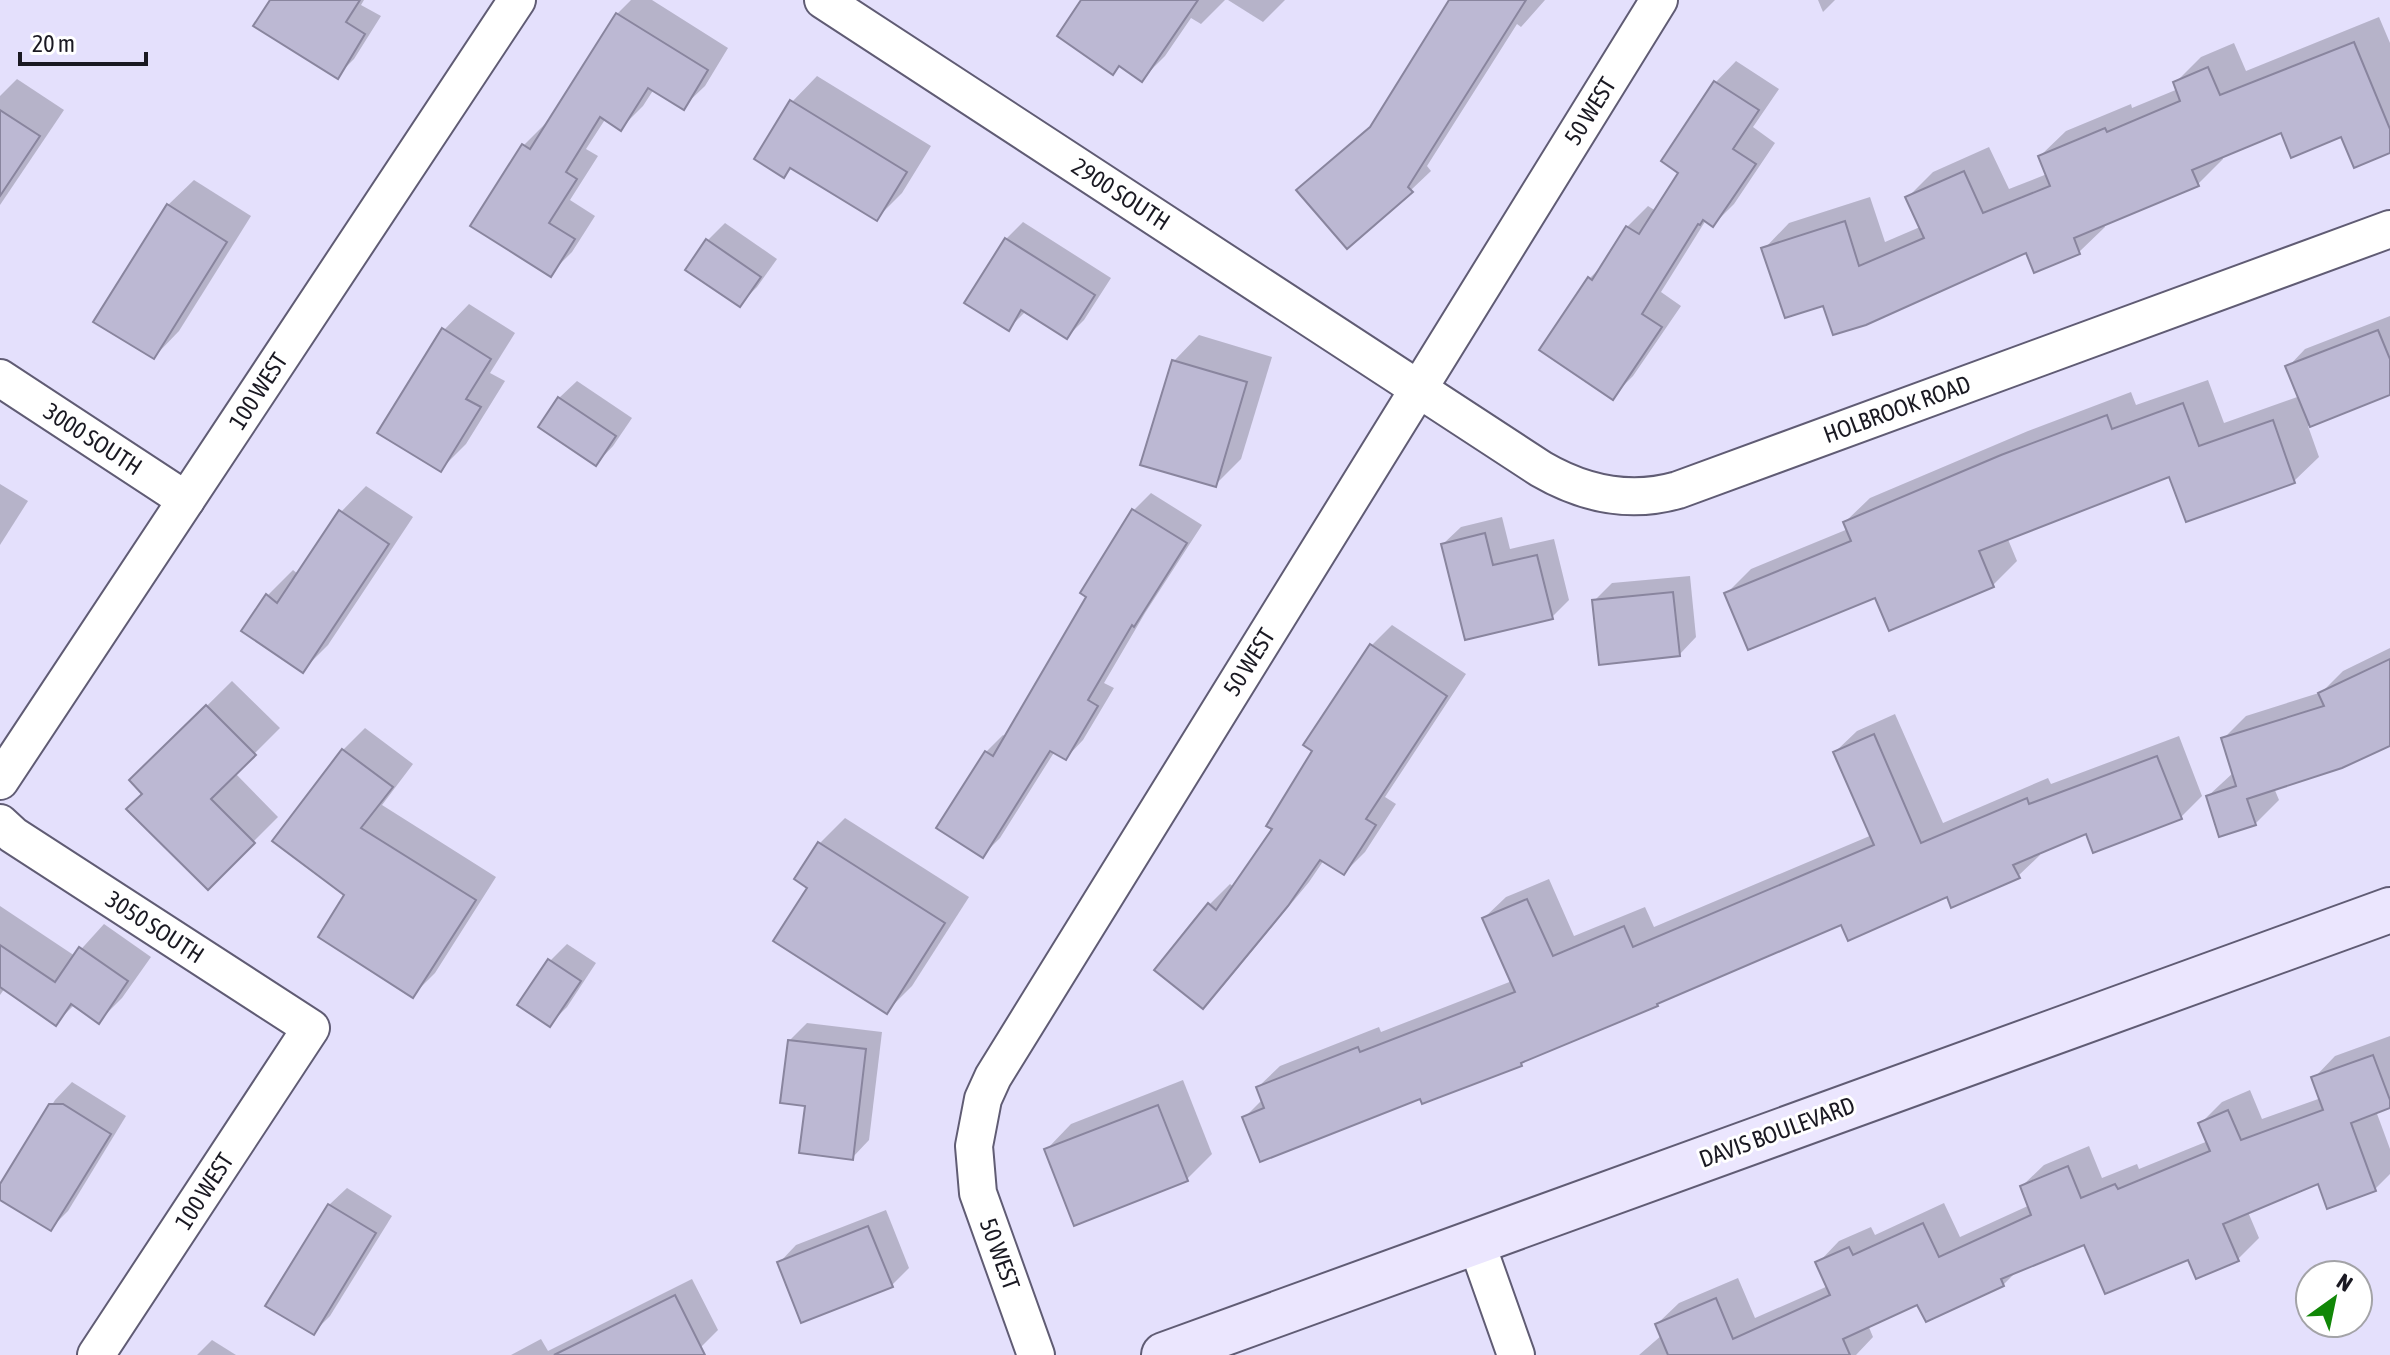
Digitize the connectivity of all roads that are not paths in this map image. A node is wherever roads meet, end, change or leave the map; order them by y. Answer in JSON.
{"nodes":[{"id":1,"x":517,"y":0,"type":"edge"},
{"id":2,"x":823,"y":0,"type":"edge"},
{"id":3,"x":1659,"y":0,"type":"edge"},
{"id":4,"x":2390,"y":229,"type":"edge"},
{"id":5,"x":0,"y":378,"type":"edge"},
{"id":6,"x":1418,"y":388,"type":"junction"},
{"id":7,"x":186,"y":500,"type":"junction"},
{"id":8,"x":0,"y":781,"type":"edge"},
{"id":9,"x":0,"y":823,"type":"edge"},
{"id":10,"x":2390,"y":910,"type":"edge"},
{"id":11,"x":311,"y":1028,"type":"joint"},
{"id":12,"x":1476,"y":1242,"type":"junction"},
{"id":13,"x":96,"y":1355,"type":"edge"},
{"id":14,"x":1036,"y":1355,"type":"edge"},
{"id":15,"x":1164,"y":1355,"type":"edge"},
{"id":16,"x":1516,"y":1355,"type":"edge"}],
"edges":[{"from":1,"to":7,"type":"street","name":"100 WEST"},
{"from":2,"to":6,"type":"street","name":"2900 SOUTH"},
{"from":3,"to":6,"type":"street","name":"50 WEST"},
{"from":4,"to":6,"type":"street","name":"HOLBROOK ROAD"},
{"from":5,"to":7,"type":"street","name":"3000 SOUTH"},
{"from":6,"to":14,"type":"street","name":"50 WEST"},
{"from":7,"to":8,"type":"street","name":"100 WEST"},
{"from":9,"to":11,"type":"street","name":"3050 SOUTH"},
{"from":10,"to":12,"type":"street","name":"DAVIS BOULEVARD"},
{"from":11,"to":13,"type":"street","name":"100 WEST"},
{"from":12,"to":15,"type":"street","name":"DAVIS BOULEVARD"},
{"from":12,"to":16,"type":"street"}]}
